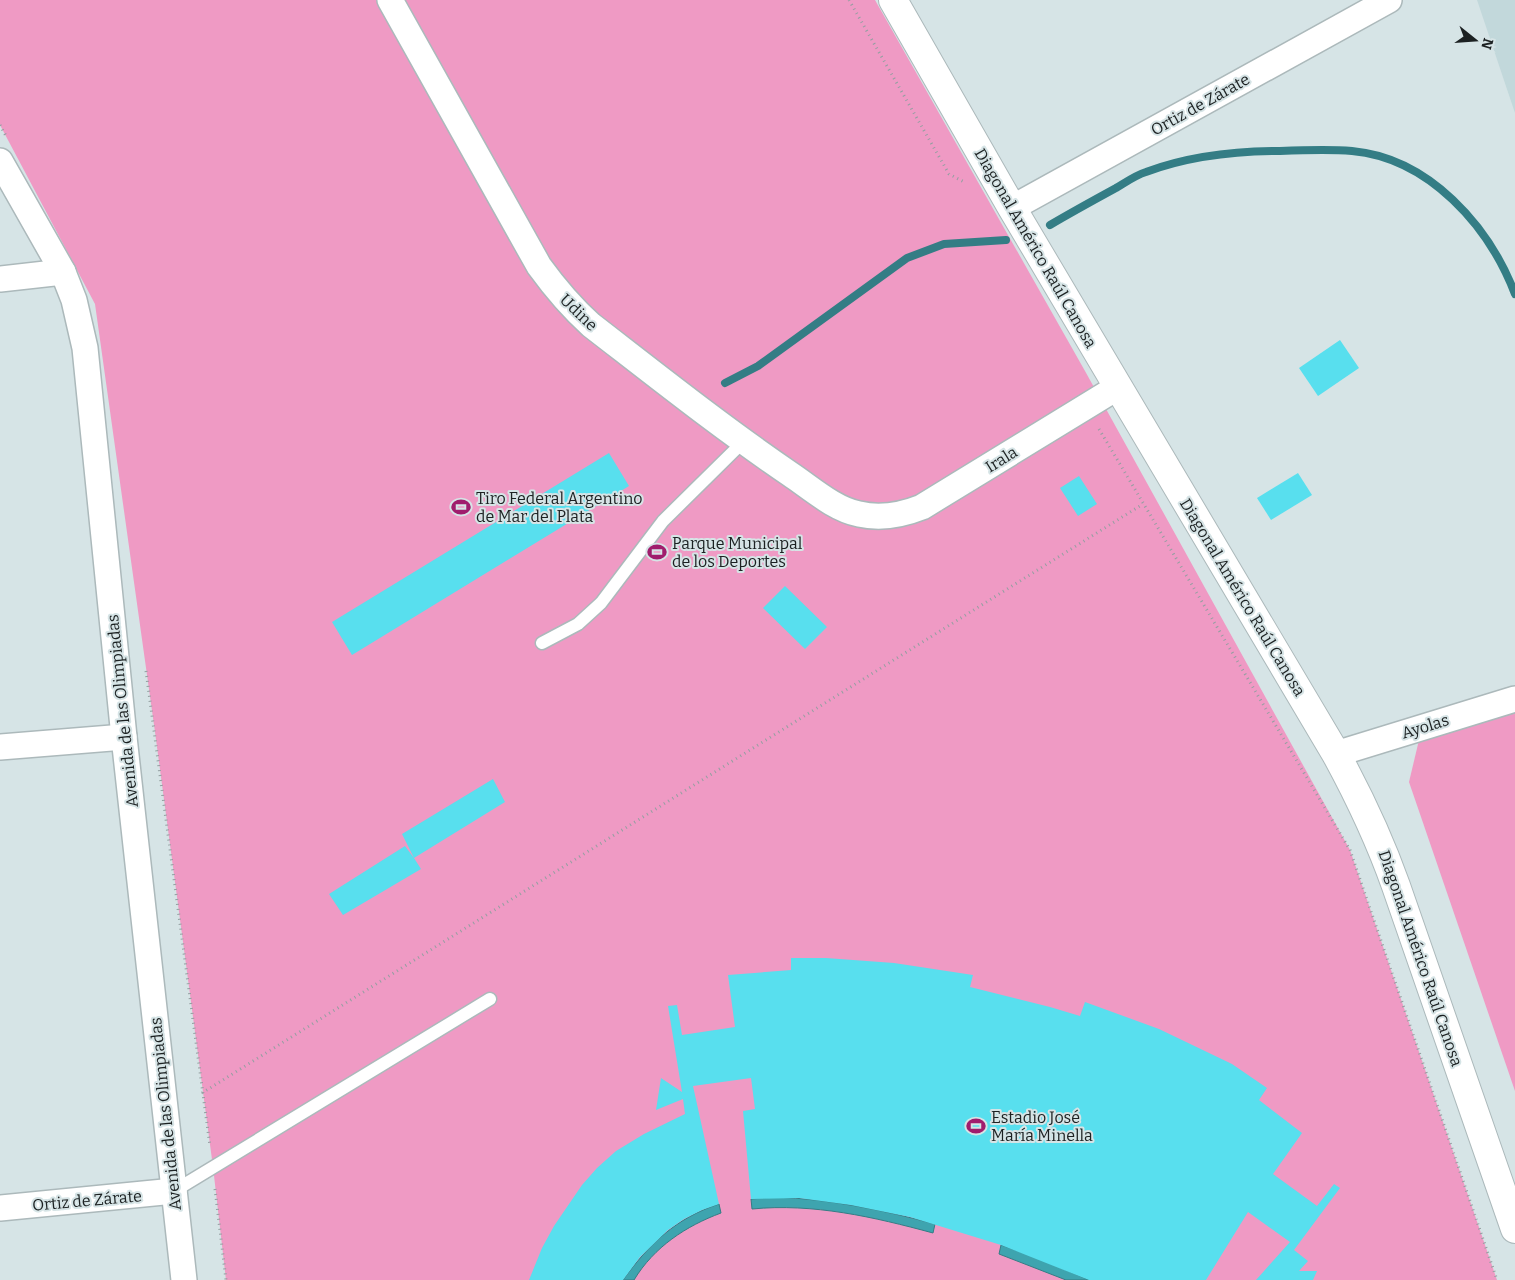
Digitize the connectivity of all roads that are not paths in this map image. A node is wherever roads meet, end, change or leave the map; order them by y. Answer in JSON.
{"nodes":[{"id":1,"x":390,"y":0,"type":"edge"},
{"id":2,"x":893,"y":0,"type":"edge"},
{"id":3,"x":1389,"y":0,"type":"edge"},
{"id":4,"x":0,"y":161,"type":"edge"},
{"id":5,"x":1015,"y":214,"type":"junction"},
{"id":6,"x":63,"y":272,"type":"junction"},
{"id":7,"x":0,"y":279,"type":"edge"},
{"id":8,"x":1118,"y":387,"type":"junction"},
{"id":9,"x":743,"y":442,"type":"junction"},
{"id":10,"x":878,"y":516,"type":"joint"},
{"id":11,"x":542,"y":643,"type":"dead end"},
{"id":12,"x":1515,"y":699,"type":"edge"},
{"id":13,"x":124,"y":737,"type":"junction"},
{"id":14,"x":0,"y":747,"type":"edge"},
{"id":15,"x":1336,"y":754,"type":"junction"},
{"id":16,"x":490,"y":999,"type":"dead end"},
{"id":17,"x":174,"y":1191,"type":"junction"},
{"id":18,"x":0,"y":1208,"type":"edge"},
{"id":19,"x":1515,"y":1229,"type":"edge"},
{"id":20,"x":184,"y":1280,"type":"edge"}],
"edges":[{"from":1,"to":9,"type":"street","name":"Udine"},
{"from":2,"to":5,"type":"street","name":"Diagonal Américo Raúl Canosa"},
{"from":3,"to":5,"type":"street","name":"Ortiz de Zárate"},
{"from":4,"to":6,"type":"street","name":"Avenida de las Olimpiadas"},
{"from":5,"to":8,"type":"street","name":"Diagonal Américo Raúl Canosa"},
{"from":6,"to":7,"type":"street"},
{"from":6,"to":13,"type":"street","name":"Avenida de las Olimpiadas"},
{"from":8,"to":10,"type":"street","name":"Irala"},
{"from":8,"to":15,"type":"street","name":"Diagonal Américo Raúl Canosa"},
{"from":9,"to":10,"type":"street","name":"Udine"},
{"from":9,"to":11,"type":"lane"},
{"from":12,"to":15,"type":"street","name":"Ayolas"},
{"from":13,"to":14,"type":"street"},
{"from":13,"to":17,"type":"street","name":"Avenida de las Olimpiadas"},
{"from":15,"to":19,"type":"street","name":"Diagonal Américo Raúl Canosa"},
{"from":16,"to":17,"type":"lane"},
{"from":17,"to":18,"type":"street","name":"Ortiz de Zárate"},
{"from":17,"to":20,"type":"street","name":"Avenida de las Olimpiadas"}]}
